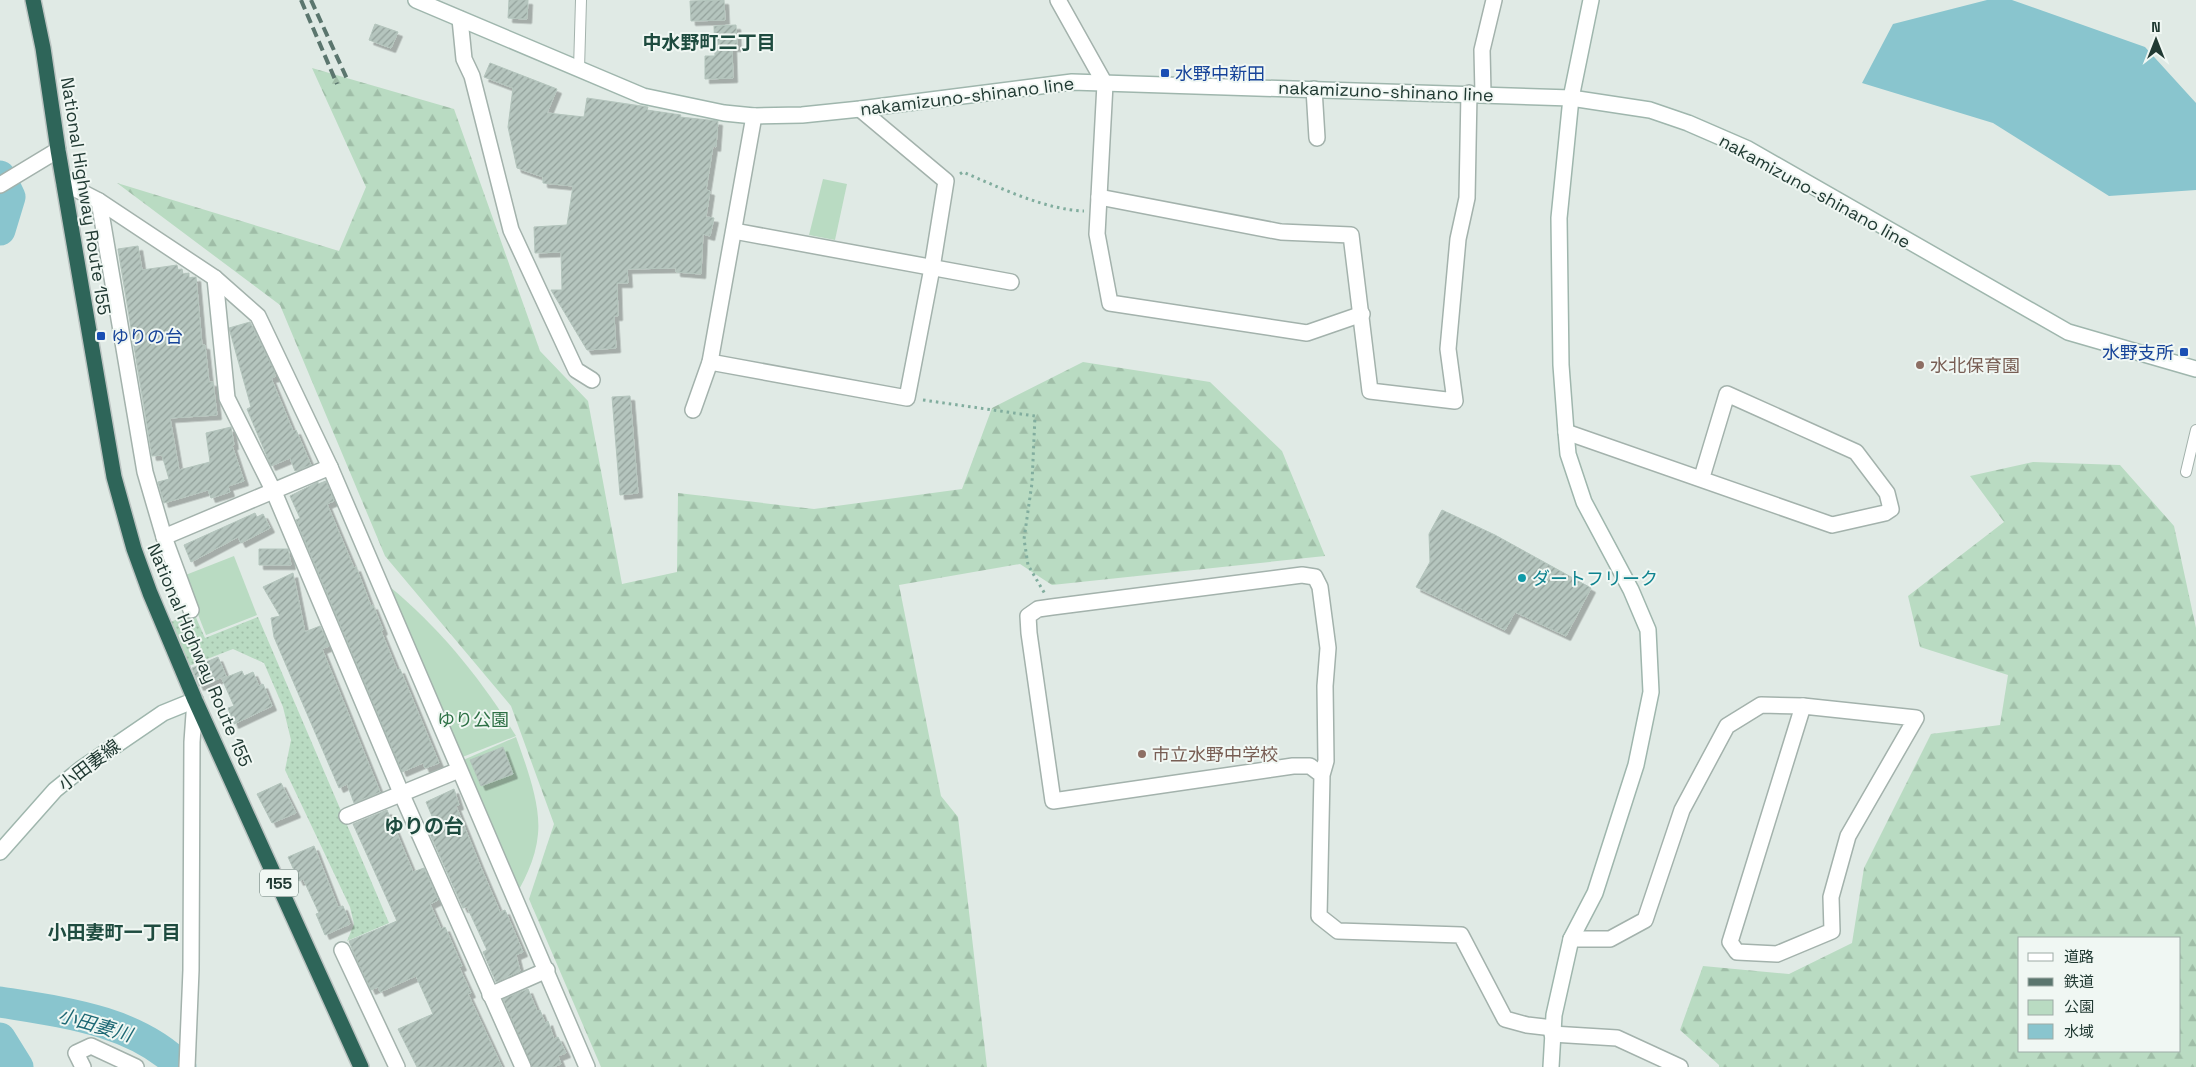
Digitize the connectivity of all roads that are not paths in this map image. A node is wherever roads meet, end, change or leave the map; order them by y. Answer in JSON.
{"nodes":[{"id":1,"x":33,"y":0,"type":"edge"},
{"id":2,"x":416,"y":0,"type":"edge"},
{"id":3,"x":581,"y":0,"type":"edge"},
{"id":4,"x":1058,"y":0,"type":"edge"},
{"id":5,"x":1494,"y":0,"type":"edge"},
{"id":6,"x":1591,"y":0,"type":"edge"},
{"id":7,"x":460,"y":19,"type":"junction"},
{"id":8,"x":578,"y":69,"type":"junction"},
{"id":9,"x":1105,"y":84,"type":"junction"},
{"id":10,"x":1314,"y":89,"type":"junction"},
{"id":11,"x":1476,"y":94,"type":"junction"},
{"id":12,"x":1571,"y":98,"type":"junction"},
{"id":13,"x":860,"y":109,"type":"junction"},
{"id":14,"x":754,"y":116,"type":"junction"},
{"id":15,"x":1317,"y":138,"type":"dead end"},
{"id":16,"x":58,"y":150,"type":"junction"},
{"id":17,"x":64,"y":184,"type":"junction"},
{"id":18,"x":0,"y":185,"type":"edge"},
{"id":19,"x":99,"y":201,"type":"junction"},
{"id":20,"x":1098,"y":204,"type":"junction"},
{"id":21,"x":734,"y":231,"type":"junction"},
{"id":22,"x":932,"y":268,"type":"junction"},
{"id":23,"x":215,"y":278,"type":"junction"},
{"id":24,"x":1011,"y":282,"type":"dead end"},
{"id":25,"x":1362,"y":314,"type":"junction"},
{"id":26,"x":710,"y":362,"type":"junction"},
{"id":27,"x":2196,"y":369,"type":"edge"},
{"id":28,"x":592,"y":380,"type":"dead end"},
{"id":29,"x":692,"y":410,"type":"dead end"},
{"id":30,"x":2196,"y":430,"type":"edge"},
{"id":31,"x":1566,"y":432,"type":"junction"},
{"id":32,"x":330,"y":467,"type":"junction"},
{"id":33,"x":2186,"y":472,"type":"dead end"},
{"id":34,"x":1702,"y":477,"type":"dead end"},
{"id":35,"x":274,"y":492,"type":"junction"},
{"id":36,"x":164,"y":538,"type":"junction"},
{"id":37,"x":191,"y":610,"type":"dead end"},
{"id":38,"x":196,"y":700,"type":"junction"},
{"id":39,"x":1803,"y":706,"type":"junction"},
{"id":40,"x":459,"y":770,"type":"junction"},
{"id":41,"x":1322,"y":775,"type":"junction"},
{"id":42,"x":402,"y":795,"type":"junction"},
{"id":43,"x":346,"y":816,"type":"dead end"},
{"id":44,"x":0,"y":852,"type":"edge"},
{"id":45,"x":1571,"y":939,"type":"junction"},
{"id":46,"x":342,"y":950,"type":"dead end"},
{"id":47,"x":547,"y":970,"type":"junction"},
{"id":48,"x":490,"y":995,"type":"junction"},
{"id":49,"x":1552,"y":1031,"type":"junction"},
{"id":50,"x":188,"y":1060,"type":"edge"},
{"id":51,"x":83,"y":1067,"type":"edge"},
{"id":52,"x":136,"y":1067,"type":"edge"},
{"id":53,"x":361,"y":1067,"type":"edge"},
{"id":54,"x":398,"y":1067,"type":"edge"},
{"id":55,"x":523,"y":1067,"type":"edge"},
{"id":56,"x":587,"y":1067,"type":"edge"},
{"id":57,"x":1551,"y":1067,"type":"edge"},
{"id":58,"x":1680,"y":1067,"type":"edge"}],
"edges":[{"from":1,"to":16,"type":"highway","name":"National Highway Route 155","number":"155"},
{"from":2,"to":7,"type":"street","name":"nakamizuno-shinano line"},
{"from":3,"to":8,"type":"lane"},
{"from":4,"to":9,"type":"street"},
{"from":5,"to":11,"type":"street"},
{"from":6,"to":12,"type":"street"},
{"from":7,"to":8,"type":"street","name":"nakamizuno-shinano line"},
{"from":7,"to":28,"type":"street"},
{"from":8,"to":14,"type":"street","name":"nakamizuno-shinano line"},
{"from":9,"to":10,"type":"street","name":"nakamizuno-shinano line"},
{"from":9,"to":13,"type":"street","name":"nakamizuno-shinano line"},
{"from":9,"to":20,"type":"street"},
{"from":10,"to":11,"type":"street","name":"nakamizuno-shinano line"},
{"from":10,"to":15,"type":"street"},
{"from":11,"to":12,"type":"street","name":"nakamizuno-shinano line"},
{"from":11,"to":25,"type":"street"},
{"from":12,"to":27,"type":"street","name":"nakamizuno-shinano line"},
{"from":12,"to":31,"type":"street"},
{"from":13,"to":14,"type":"street","name":"nakamizuno-shinano line"},
{"from":13,"to":22,"type":"street"},
{"from":14,"to":21,"type":"street"},
{"from":16,"to":17,"type":"highway","name":"National Highway Route 155","number":"155"},
{"from":16,"to":18,"type":"street"},
{"from":17,"to":19,"type":"street"},
{"from":17,"to":38,"type":"highway","name":"National Highway Route 155","number":"155"},
{"from":19,"to":23,"type":"street"},
{"from":19,"to":36,"type":"street"},
{"from":20,"to":25,"type":"street"},
{"from":20,"to":25,"type":"street"},
{"from":21,"to":22,"type":"street"},
{"from":21,"to":26,"type":"street"},
{"from":22,"to":24,"type":"street"},
{"from":22,"to":26,"type":"street"},
{"from":23,"to":32,"type":"street"},
{"from":23,"to":35,"type":"street"},
{"from":26,"to":29,"type":"street"},
{"from":30,"to":33,"type":"lane"},
{"from":31,"to":34,"type":"street"},
{"from":31,"to":45,"type":"street"},
{"from":32,"to":35,"type":"street"},
{"from":32,"to":40,"type":"street"},
{"from":35,"to":36,"type":"street"},
{"from":35,"to":42,"type":"street"},
{"from":36,"to":37,"type":"street"},
{"from":38,"to":44,"type":"street","name":"小田妻線"},
{"from":38,"to":50,"type":"street"},
{"from":38,"to":53,"type":"highway","name":"National Highway Route 155","number":"155"},
{"from":39,"to":39,"type":"street"},
{"from":39,"to":45,"type":"street"},
{"from":40,"to":42,"type":"street"},
{"from":40,"to":47,"type":"street"},
{"from":41,"to":41,"type":"street"},
{"from":41,"to":49,"type":"street"},
{"from":42,"to":43,"type":"street"},
{"from":42,"to":48,"type":"street"},
{"from":45,"to":49,"type":"street"},
{"from":46,"to":54,"type":"street"},
{"from":47,"to":48,"type":"street"},
{"from":47,"to":56,"type":"street"},
{"from":48,"to":55,"type":"street"},
{"from":49,"to":57,"type":"street"},
{"from":49,"to":58,"type":"street"},
{"from":51,"to":52,"type":"street"}]}
